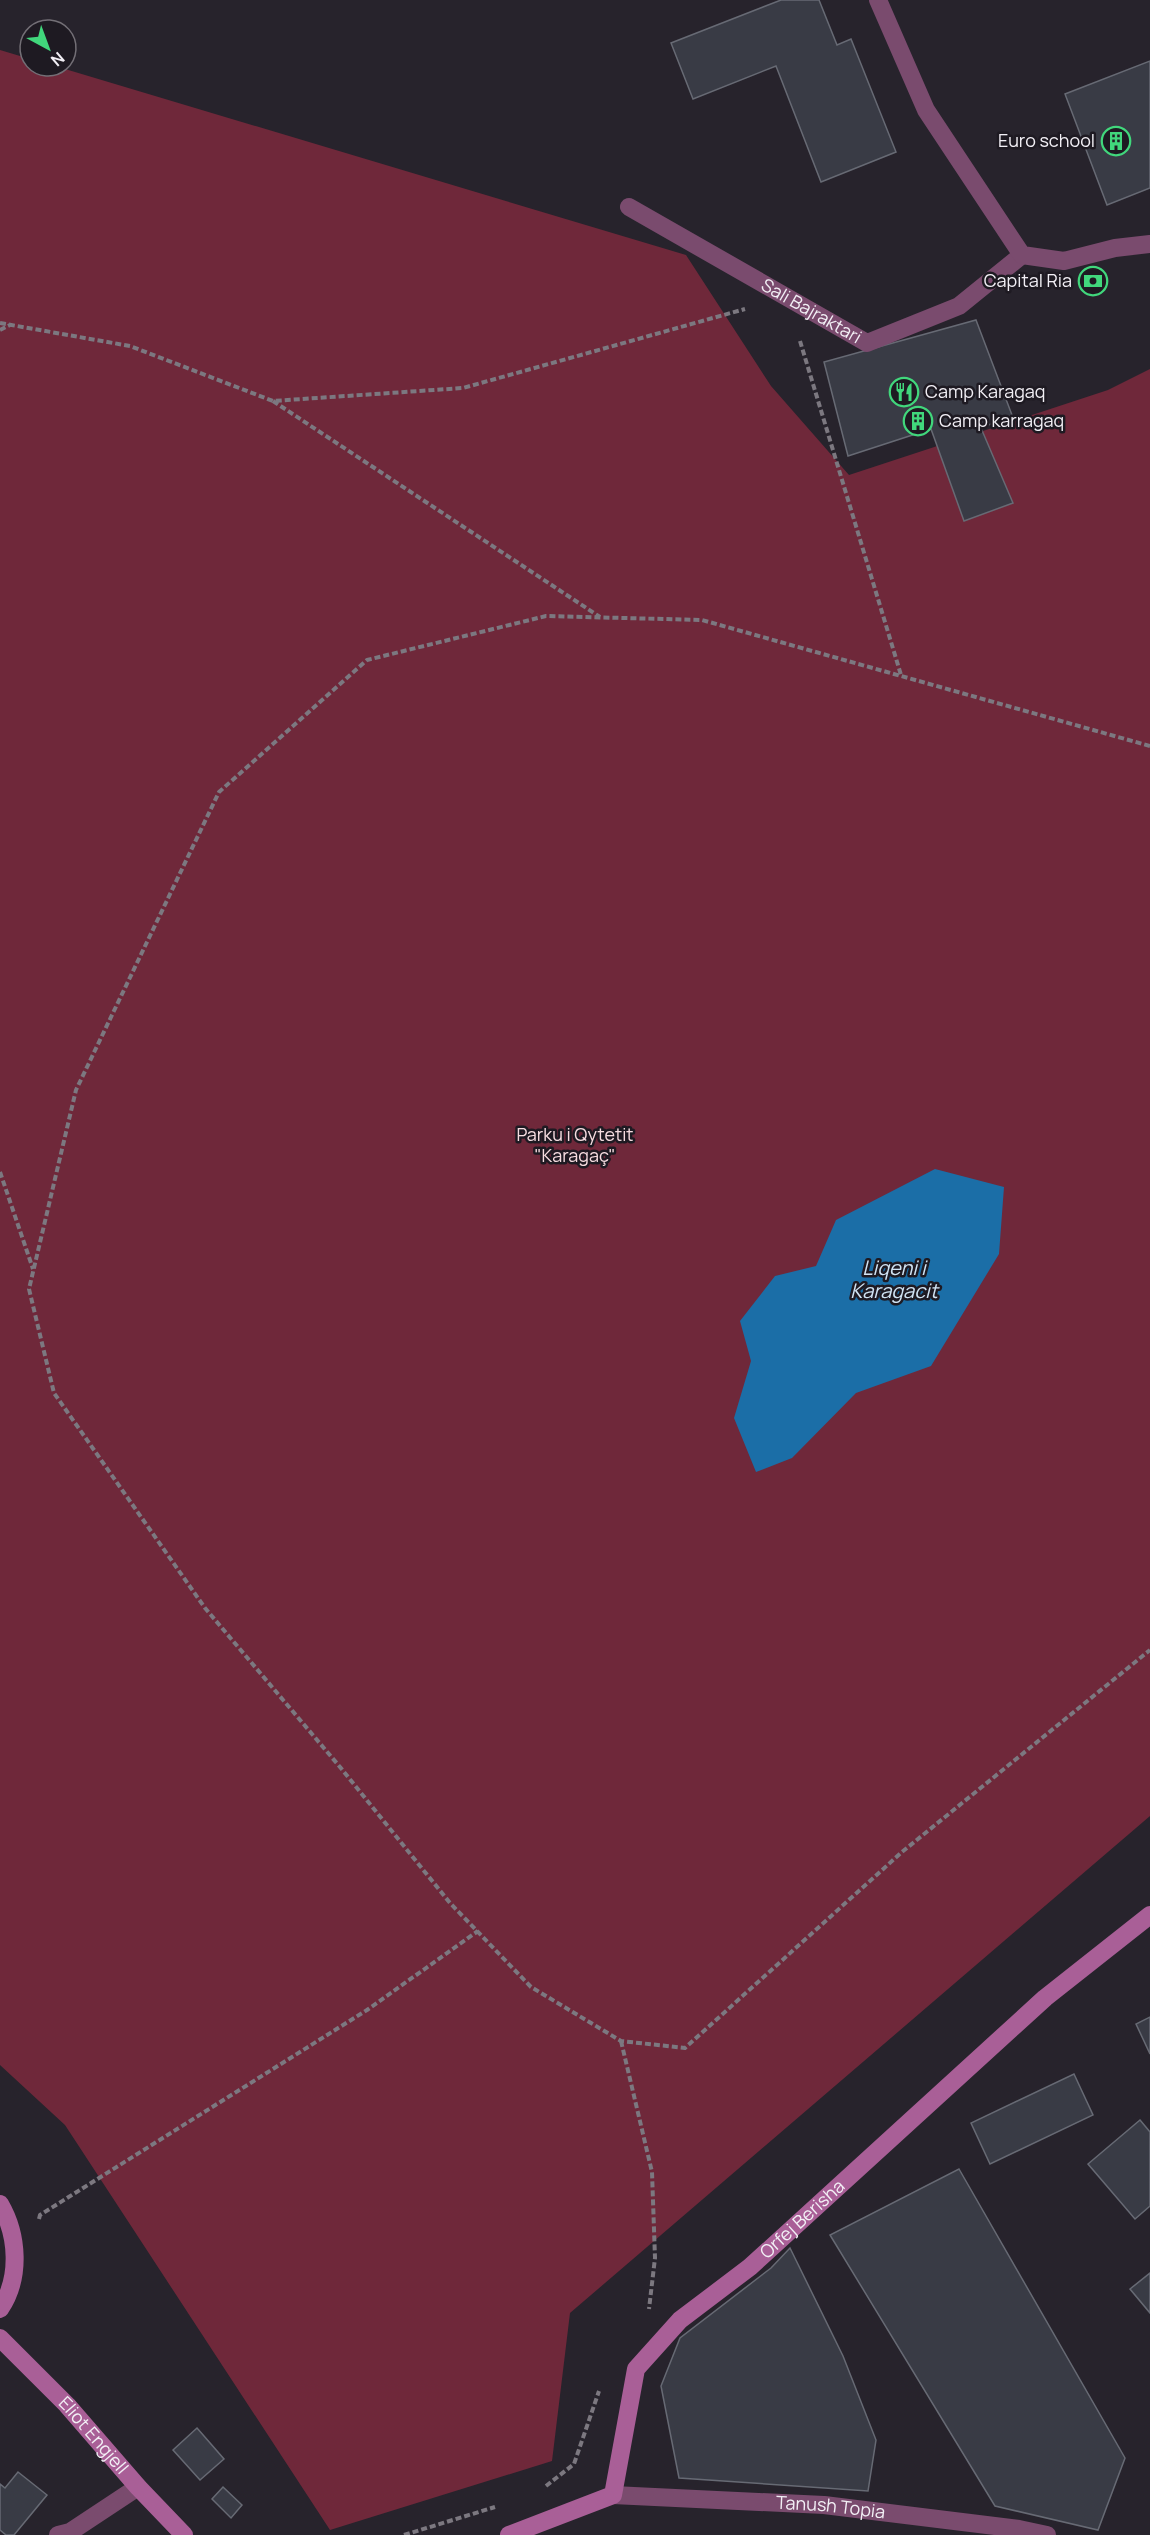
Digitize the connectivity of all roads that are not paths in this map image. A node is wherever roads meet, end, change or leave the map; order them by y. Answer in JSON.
{"nodes":[{"id":1,"x":878,"y":0,"type":"edge"},
{"id":2,"x":629,"y":207,"type":"dead end"},
{"id":3,"x":1150,"y":244,"type":"edge"},
{"id":4,"x":1022,"y":255,"type":"junction"},
{"id":5,"x":1150,"y":1915,"type":"edge"},
{"id":6,"x":0,"y":2204,"type":"edge"},
{"id":7,"x":0,"y":2309,"type":"edge"},
{"id":8,"x":0,"y":2338,"type":"edge"},
{"id":9,"x":138,"y":2487,"type":"junction"},
{"id":10,"x":613,"y":2495,"type":"junction"},
{"id":11,"x":58,"y":2535,"type":"edge"},
{"id":12,"x":184,"y":2535,"type":"edge"},
{"id":13,"x":509,"y":2535,"type":"edge"},
{"id":14,"x":1047,"y":2535,"type":"edge"}],
"edges":[{"from":1,"to":4,"type":"street"},
{"from":2,"to":4,"type":"street","name":"Sali Bajraktari"},
{"from":3,"to":4,"type":"street"},
{"from":5,"to":10,"type":"street","name":"Orfej Berisha"},
{"from":6,"to":7,"type":"street"},
{"from":8,"to":9,"type":"street","name":"Eliot Engjell"},
{"from":9,"to":11,"type":"street"},
{"from":9,"to":12,"type":"street","name":"Eliot Engjell"},
{"from":10,"to":13,"type":"street"},
{"from":10,"to":14,"type":"street","name":"Tanush Topia"}]}
